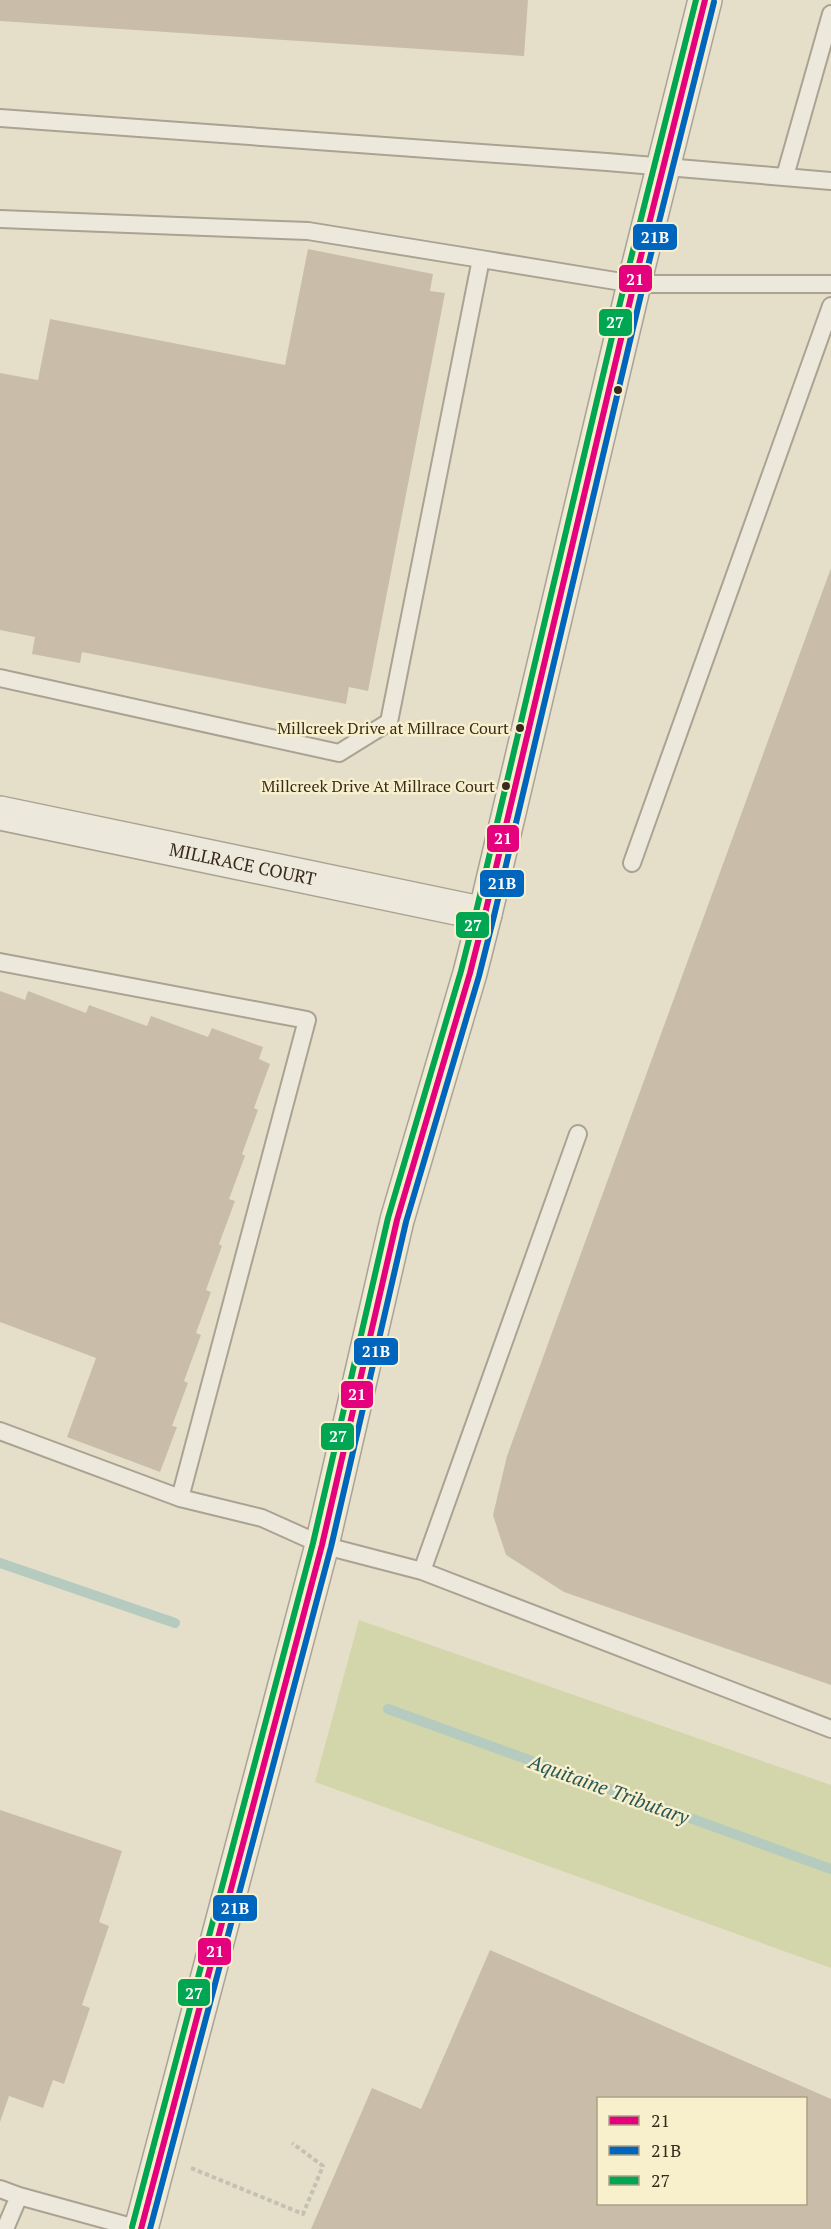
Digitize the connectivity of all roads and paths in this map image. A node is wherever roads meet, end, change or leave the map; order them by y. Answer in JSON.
{"nodes":[{"id":1,"x":705,"y":0,"type":"edge"},
{"id":2,"x":831,"y":14,"type":"edge"},
{"id":3,"x":0,"y":118,"type":"edge"},
{"id":4,"x":663,"y":166,"type":"junction"},
{"id":5,"x":785,"y":176,"type":"junction"},
{"id":6,"x":831,"y":181,"type":"edge"},
{"id":7,"x":0,"y":219,"type":"edge"},
{"id":8,"x":481,"y":259,"type":"junction"},
{"id":9,"x":634,"y":284,"type":"junction"},
{"id":10,"x":831,"y":284,"type":"edge"},
{"id":11,"x":831,"y":306,"type":"edge"},
{"id":12,"x":0,"y":678,"type":"edge"},
{"id":13,"x":0,"y":813,"type":"edge"},
{"id":14,"x":632,"y":863,"type":"dead end"},
{"id":15,"x":485,"y":914,"type":"junction"},
{"id":16,"x":0,"y":962,"type":"edge"},
{"id":17,"x":578,"y":1134,"type":"dead end"},
{"id":18,"x":0,"y":1431,"type":"edge"},
{"id":19,"x":180,"y":1498,"type":"junction"},
{"id":20,"x":322,"y":1545,"type":"junction"},
{"id":21,"x":422,"y":1571,"type":"junction"},
{"id":22,"x":831,"y":1729,"type":"edge"},
{"id":23,"x":292,"y":2142,"type":"dead end"},
{"id":24,"x":160,"y":2155,"type":"junction"},
{"id":25,"x":0,"y":2189,"type":"edge"},
{"id":26,"x":19,"y":2196,"type":"junction"},
{"id":27,"x":5,"y":2229,"type":"edge"},
{"id":28,"x":140,"y":2229,"type":"edge"}],
"edges":[{"from":1,"to":4,"type":"street"},
{"from":2,"to":5,"type":"lane"},
{"from":3,"to":4,"type":"lane"},
{"from":4,"to":5,"type":"lane"},
{"from":4,"to":9,"type":"street"},
{"from":5,"to":6,"type":"lane"},
{"from":7,"to":8,"type":"lane"},
{"from":8,"to":9,"type":"lane"},
{"from":8,"to":12,"type":"lane"},
{"from":9,"to":10,"type":"lane"},
{"from":9,"to":15,"type":"street"},
{"from":11,"to":14,"type":"lane"},
{"from":13,"to":15,"type":"street","name":"MILLRACE COURT"},
{"from":15,"to":20,"type":"street"},
{"from":16,"to":19,"type":"lane"},
{"from":17,"to":21,"type":"lane"},
{"from":18,"to":19,"type":"lane"},
{"from":19,"to":20,"type":"lane"},
{"from":20,"to":21,"type":"lane"},
{"from":20,"to":24,"type":"street"},
{"from":21,"to":22,"type":"lane"},
{"from":23,"to":24,"type":"path"},
{"from":24,"to":28,"type":"street"},
{"from":25,"to":26,"type":"lane"},
{"from":26,"to":27,"type":"lane"},
{"from":26,"to":28,"type":"lane"}]}
